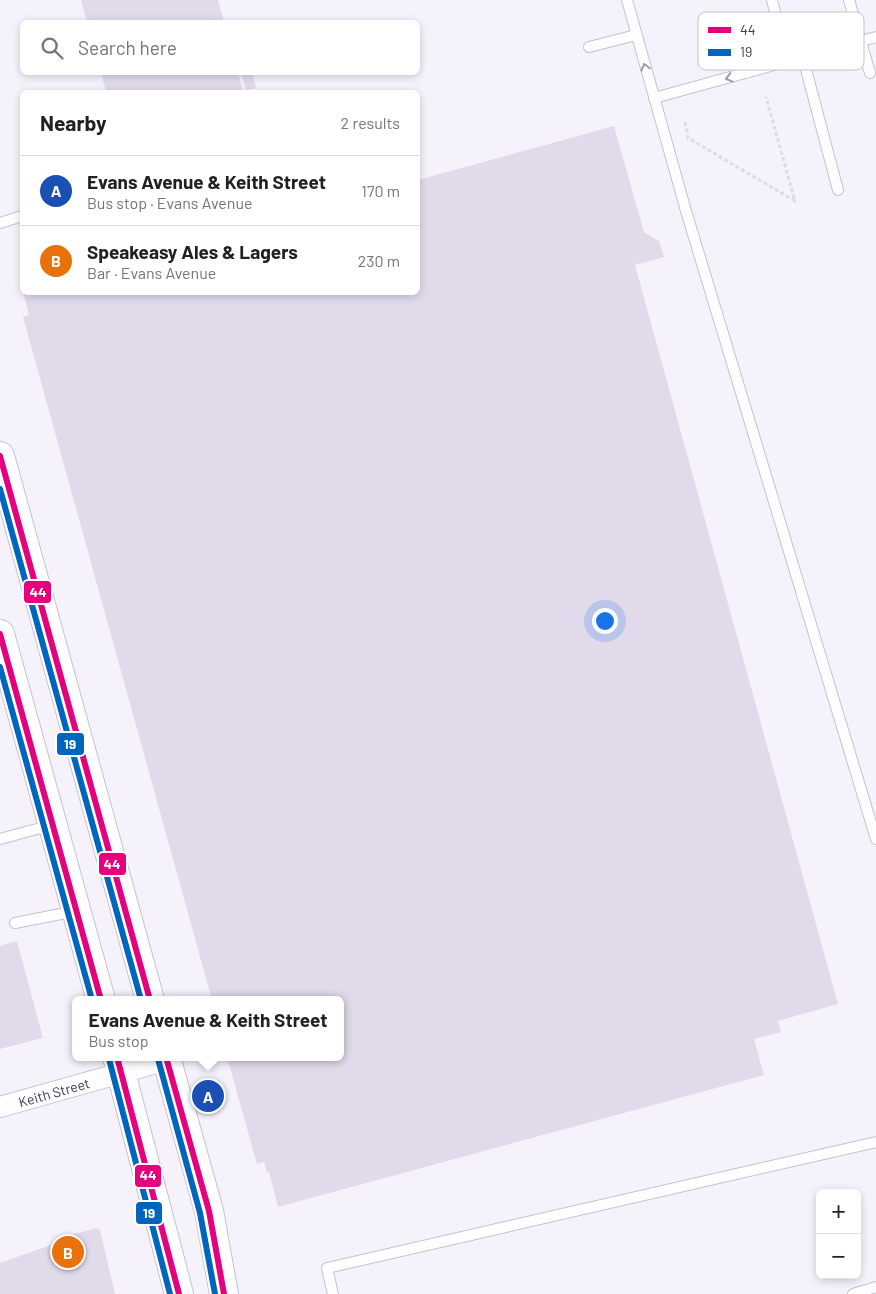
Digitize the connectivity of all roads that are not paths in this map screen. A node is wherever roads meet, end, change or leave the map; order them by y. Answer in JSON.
{"nodes":[{"id":1,"x":627,"y":0,"type":"edge"},
{"id":2,"x":636,"y":35,"type":"junction"},
{"id":3,"x":876,"y":37,"type":"edge"},
{"id":4,"x":864,"y":41,"type":"edge"},
{"id":5,"x":589,"y":47,"type":"dead end"},
{"id":6,"x":864,"y":54,"type":"edge"},
{"id":7,"x":758,"y":70,"type":"edge"},
{"id":8,"x":806,"y":70,"type":"edge"},
{"id":9,"x":870,"y":73,"type":"dead end"},
{"id":10,"x":654,"y":98,"type":"junction"},
{"id":11,"x":838,"y":190,"type":"dead end"},
{"id":12,"x":20,"y":217,"type":"edge"},
{"id":13,"x":0,"y":223,"type":"edge"},
{"id":14,"x":0,"y":456,"type":"edge"},
{"id":15,"x":0,"y":634,"type":"edge"},
{"id":16,"x":53,"y":825,"type":"junction"},
{"id":17,"x":0,"y":839,"type":"edge"},
{"id":18,"x":876,"y":839,"type":"edge"},
{"id":19,"x":77,"y":911,"type":"junction"},
{"id":20,"x":15,"y":923,"type":"dead end"},
{"id":21,"x":100,"y":996,"type":"edge"},
{"id":22,"x":149,"y":996,"type":"edge"},
{"id":23,"x":151,"y":1061,"type":"edge"},
{"id":24,"x":168,"y":1061,"type":"edge"},
{"id":25,"x":119,"y":1065,"type":"edge"},
{"id":26,"x":0,"y":1107,"type":"edge"},
{"id":27,"x":876,"y":1142,"type":"edge"},
{"id":28,"x":876,"y":1287,"type":"edge"},
{"id":29,"x":179,"y":1294,"type":"edge"},
{"id":30,"x":224,"y":1294,"type":"edge"},
{"id":31,"x":333,"y":1294,"type":"edge"},
{"id":32,"x":853,"y":1294,"type":"edge"}],
"edges":[{"from":1,"to":2,"type":"lane"},
{"from":2,"to":5,"type":"lane"},
{"from":10,"to":2,"type":"lane","one_way":true},
{"from":3,"to":4,"type":"lane"},
{"from":6,"to":9,"type":"lane"},
{"from":7,"to":10,"type":"lane","one_way":true},
{"from":8,"to":11,"type":"lane"},
{"from":10,"to":18,"type":"lane"},
{"from":12,"to":13,"type":"lane"},
{"from":14,"to":22,"type":"main road"},
{"from":15,"to":16,"type":"main road"},
{"from":16,"to":17,"type":"lane"},
{"from":16,"to":19,"type":"main road"},
{"from":19,"to":20,"type":"lane"},
{"from":19,"to":21,"type":"main road"},
{"from":23,"to":25,"type":"street","name":"Keith Street"},
{"from":24,"to":30,"type":"main road"},
{"from":25,"to":26,"type":"street","name":"Keith Street"},
{"from":25,"to":29,"type":"main road"},
{"from":27,"to":31,"type":"lane"},
{"from":28,"to":32,"type":"lane"}]}
